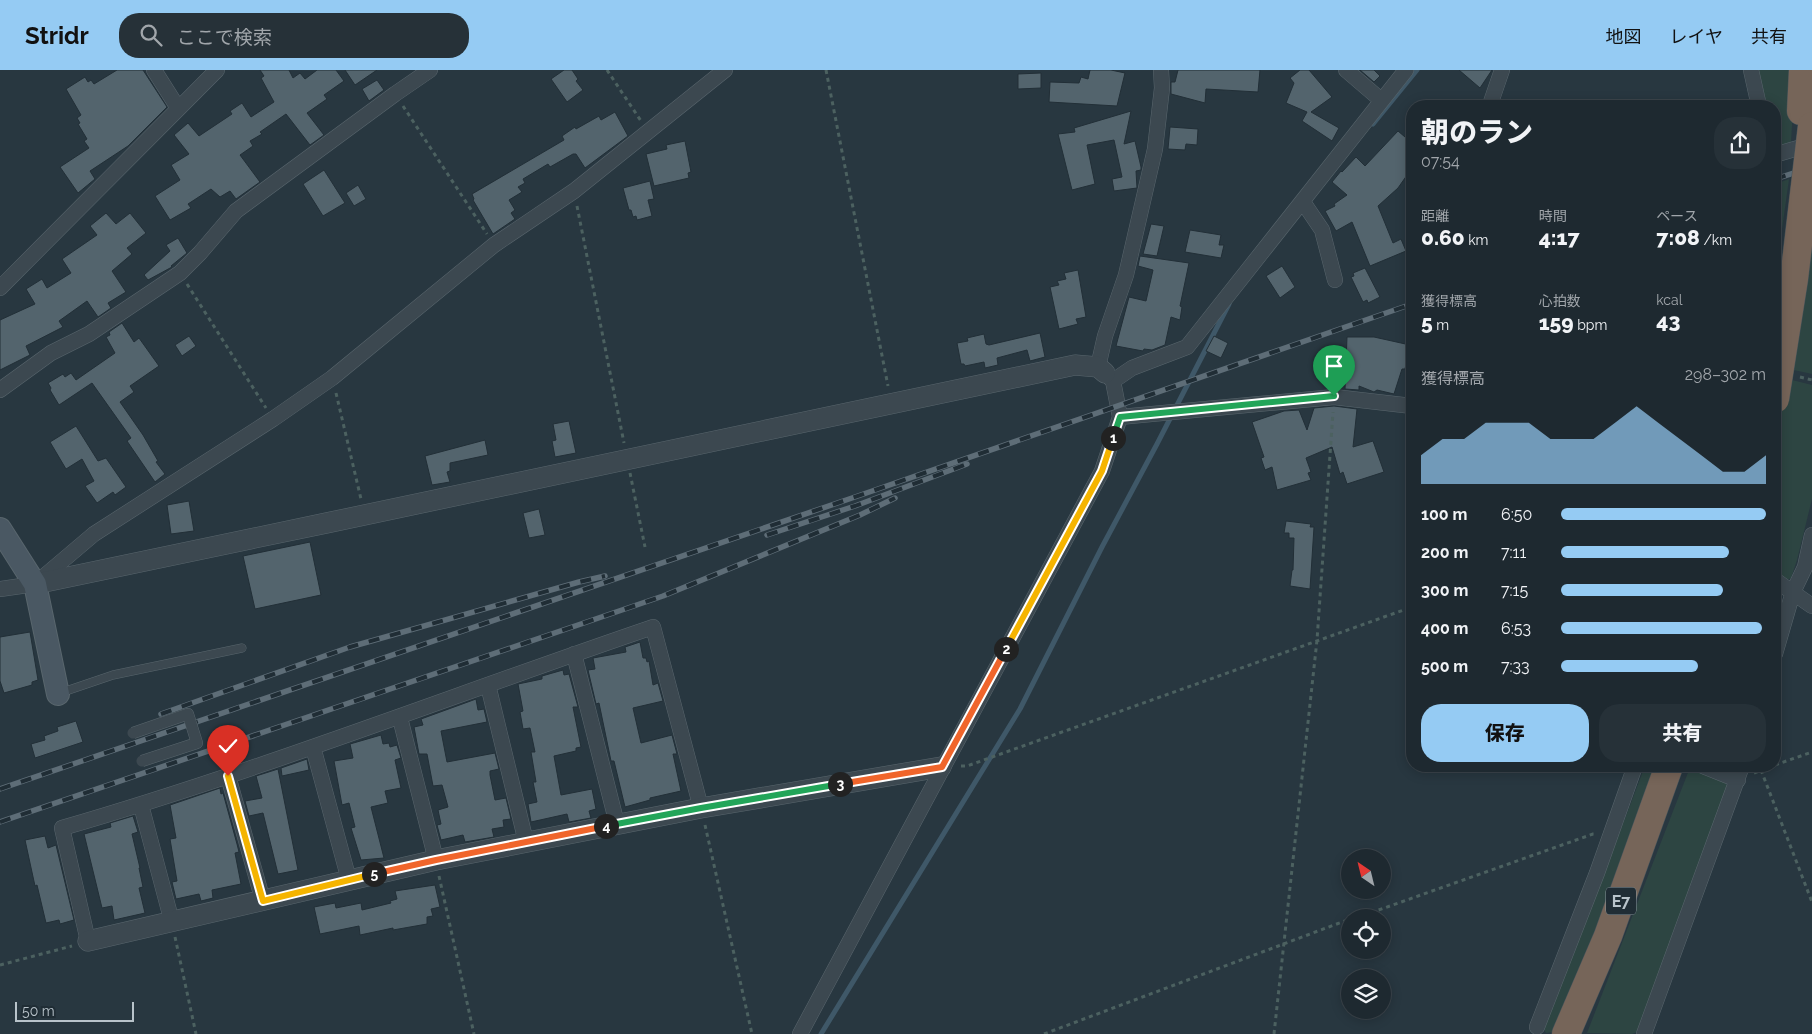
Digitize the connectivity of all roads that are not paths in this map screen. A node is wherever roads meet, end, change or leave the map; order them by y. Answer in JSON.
{"nodes":[{"id":1,"x":154,"y":70,"type":"edge"},
{"id":2,"x":217,"y":70,"type":"edge"},
{"id":3,"x":430,"y":70,"type":"edge"},
{"id":4,"x":725,"y":70,"type":"edge"},
{"id":5,"x":1161,"y":70,"type":"edge"},
{"id":6,"x":1346,"y":70,"type":"edge"},
{"id":7,"x":1406,"y":70,"type":"edge"},
{"id":8,"x":1502,"y":70,"type":"edge"},
{"id":9,"x":1751,"y":70,"type":"edge"},
{"id":10,"x":1804,"y":70,"type":"edge"},
{"id":11,"x":709,"y":75,"type":"edge"},
{"id":12,"x":1381,"y":100,"type":"junction"},
{"id":13,"x":1492,"y":100,"type":"edge"},
{"id":14,"x":1758,"y":100,"type":"edge"},
{"id":15,"x":178,"y":108,"type":"junction"},
{"id":16,"x":1806,"y":119,"type":"edge"},
{"id":17,"x":1812,"y":144,"type":"edge"},
{"id":18,"x":1781,"y":153,"type":"edge"},
{"id":19,"x":1303,"y":202,"type":"junction"},
{"id":20,"x":1334,"y":280,"type":"dead end"},
{"id":21,"x":1781,"y":284,"type":"edge"},
{"id":22,"x":0,"y":288,"type":"edge"},
{"id":23,"x":1781,"y":361,"type":"edge"},
{"id":24,"x":1105,"y":374,"type":"junction"},
{"id":25,"x":0,"y":390,"type":"edge"},
{"id":26,"x":1406,"y":405,"type":"edge"},
{"id":27,"x":1120,"y":417,"type":"junction"},
{"id":28,"x":0,"y":529,"type":"edge"},
{"id":29,"x":1812,"y":535,"type":"edge"},
{"id":30,"x":35,"y":584,"type":"junction"},
{"id":31,"x":1781,"y":584,"type":"edge"},
{"id":32,"x":0,"y":589,"type":"edge"},
{"id":33,"x":1794,"y":592,"type":"junction"},
{"id":34,"x":1812,"y":606,"type":"edge"},
{"id":35,"x":1781,"y":634,"type":"edge"},
{"id":36,"x":242,"y":648,"type":"dead end"},
{"id":37,"x":574,"y":654,"type":"junction"},
{"id":38,"x":488,"y":685,"type":"junction"},
{"id":39,"x":58,"y":694,"type":"joint"},
{"id":40,"x":400,"y":718,"type":"junction"},
{"id":41,"x":133,"y":733,"type":"dead end"},
{"id":42,"x":313,"y":747,"type":"junction"},
{"id":43,"x":142,"y":761,"type":"dead end"},
{"id":44,"x":942,"y":767,"type":"junction"},
{"id":45,"x":1633,"y":772,"type":"edge"},
{"id":46,"x":1667,"y":772,"type":"edge"},
{"id":47,"x":1680,"y":772,"type":"edge"},
{"id":48,"x":1740,"y":773,"type":"edge"},
{"id":49,"x":228,"y":776,"type":"junction"},
{"id":50,"x":141,"y":805,"type":"junction"},
{"id":51,"x":701,"y":808,"type":"junction"},
{"id":52,"x":617,"y":824,"type":"junction"},
{"id":53,"x":526,"y":842,"type":"junction"},
{"id":54,"x":436,"y":860,"type":"junction"},
{"id":55,"x":349,"y":880,"type":"junction"},
{"id":56,"x":263,"y":901,"type":"junction"},
{"id":57,"x":172,"y":922,"type":"junction"},
{"id":58,"x":88,"y":941,"type":"joint"},
{"id":59,"x":1537,"y":1027,"type":"dead end"},
{"id":60,"x":800,"y":1034,"type":"edge"},
{"id":61,"x":1566,"y":1034,"type":"edge"},
{"id":62,"x":1580,"y":1034,"type":"edge"},
{"id":63,"x":1644,"y":1034,"type":"edge"}],
"edges":[{"from":1,"to":15,"type":"street"},
{"from":2,"to":15,"type":"street"},
{"from":3,"to":25,"type":"street"},
{"from":4,"to":11,"type":"street"},
{"from":5,"to":24,"type":"street"},
{"from":6,"to":12,"type":"street"},
{"from":7,"to":12,"type":"street"},
{"from":8,"to":13,"type":"street"},
{"from":9,"to":14,"type":"street"},
{"from":10,"to":16,"type":"highway"},
{"from":11,"to":30,"type":"street"},
{"from":12,"to":19,"type":"street"},
{"from":15,"to":22,"type":"street"},
{"from":16,"to":21,"type":"highway"},
{"from":16,"to":23,"type":"highway","bridge":true},
{"from":17,"to":18,"type":"street"},
{"from":19,"to":20,"type":"street"},
{"from":19,"to":24,"type":"street"},
{"from":24,"to":27,"type":"street"},
{"from":24,"to":30,"type":"street"},
{"from":26,"to":27,"type":"street"},
{"from":27,"to":44,"type":"street"},
{"from":28,"to":30,"type":"main road"},
{"from":29,"to":33,"type":"street"},
{"from":30,"to":32,"type":"street"},
{"from":30,"to":39,"type":"main road"},
{"from":31,"to":33,"type":"street"},
{"from":33,"to":34,"type":"street"},
{"from":33,"to":35,"type":"street"},
{"from":36,"to":39,"type":"lane"},
{"from":37,"to":38,"type":"street"},
{"from":37,"to":51,"type":"street"},
{"from":37,"to":52,"type":"street"},
{"from":38,"to":40,"type":"street"},
{"from":38,"to":53,"type":"street"},
{"from":40,"to":42,"type":"street"},
{"from":40,"to":54,"type":"street"},
{"from":41,"to":43,"type":"street","bridge":true},
{"from":42,"to":49,"type":"street"},
{"from":42,"to":55,"type":"street"},
{"from":44,"to":51,"type":"street"},
{"from":44,"to":60,"type":"street"},
{"from":45,"to":59,"type":"street"},
{"from":46,"to":61,"type":"highway","number":"E7"},
{"from":47,"to":62,"type":"highway","number":"E7"},
{"from":48,"to":63,"type":"street"},
{"from":49,"to":50,"type":"street"},
{"from":49,"to":56,"type":"street"},
{"from":50,"to":57,"type":"street"},
{"from":50,"to":58,"type":"street"},
{"from":51,"to":52,"type":"street"},
{"from":52,"to":53,"type":"street"},
{"from":53,"to":54,"type":"street"},
{"from":54,"to":55,"type":"street"},
{"from":55,"to":56,"type":"street"},
{"from":56,"to":57,"type":"street"},
{"from":57,"to":58,"type":"street"}]}
